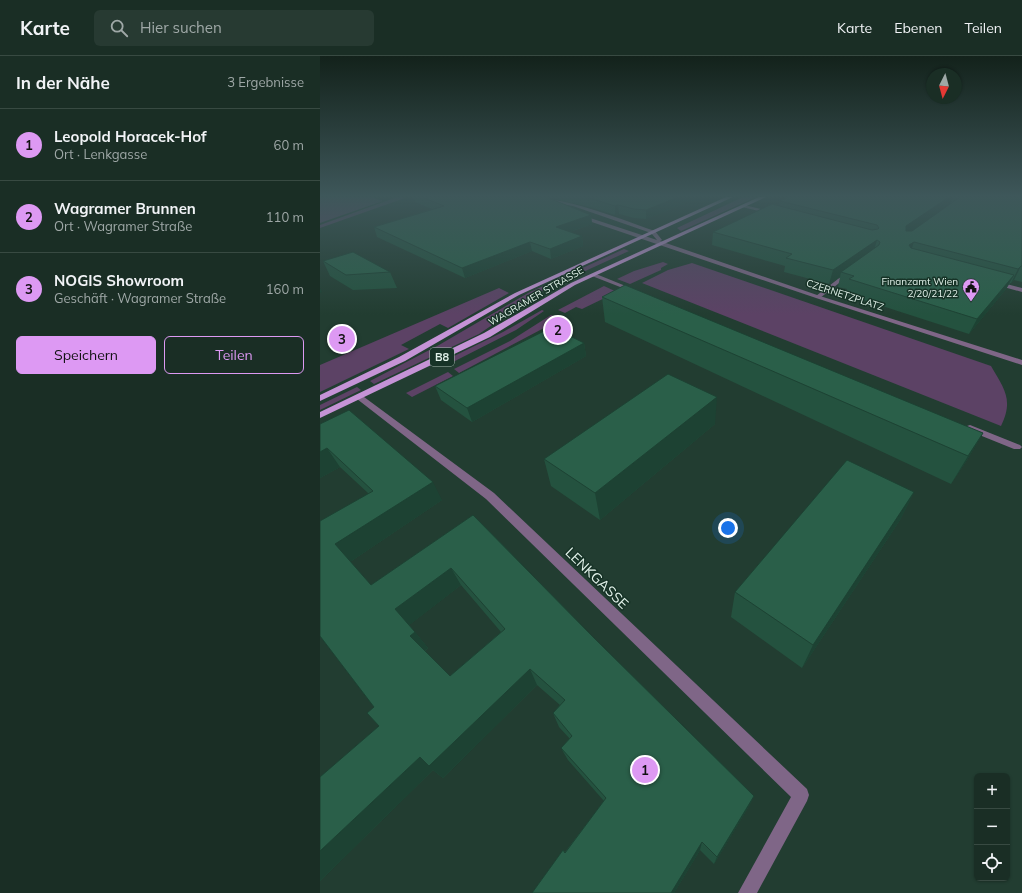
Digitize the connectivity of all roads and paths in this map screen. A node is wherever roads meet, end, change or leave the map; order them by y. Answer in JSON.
{"nodes":[{"id":1,"x":656,"y":236,"type":"edge"},
{"id":2,"x":677,"y":236,"type":"edge"},
{"id":3,"x":641,"y":237,"type":"joint"},
{"id":4,"x":662,"y":243,"type":"junction"},
{"id":5,"x":853,"y":271,"type":"edge"},
{"id":6,"x":594,"y":275,"type":"junction"},
{"id":7,"x":992,"y":282,"type":"edge"},
{"id":8,"x":1022,"y":290,"type":"edge"},
{"id":9,"x":643,"y":295,"type":"edge"},
{"id":10,"x":818,"y":297,"type":"junction"},
{"id":11,"x":1022,"y":362,"type":"edge"},
{"id":12,"x":360,"y":396,"type":"junction"},
{"id":13,"x":320,"y":398,"type":"edge"},
{"id":14,"x":320,"y":415,"type":"edge"},
{"id":15,"x":965,"y":426,"type":"edge"},
{"id":16,"x":1017,"y":447,"type":"dead end"},
{"id":17,"x":747,"y":893,"type":"edge"}],
"edges":[{"from":1,"to":4,"type":"street"},
{"from":2,"to":4,"type":"main road","name":"WAGRAMER STRASSE","number":"B8"},
{"from":3,"to":4,"type":"street","name":"CZERNETZPLATZ"},
{"from":3,"to":13,"type":"main road","name":"WAGRAMER STRASSE","number":"B8"},
{"from":4,"to":6,"type":"main road","name":"WAGRAMER STRASSE","number":"B8"},
{"from":4,"to":10,"type":"street","name":"CZERNETZPLATZ"},
{"from":5,"to":10,"type":"street"},
{"from":6,"to":9,"type":"street"},
{"from":6,"to":12,"type":"main road","name":"WAGRAMER STRASSE","number":"B8"},
{"from":7,"to":8,"type":"street"},
{"from":10,"to":11,"type":"street","name":"CZERNETZPLATZ"},
{"from":12,"to":14,"type":"main road","name":"WAGRAMER STRASSE","number":"B8"},
{"from":12,"to":17,"type":"street","name":"LENKGASSE"},
{"from":15,"to":16,"type":"street"}]}
